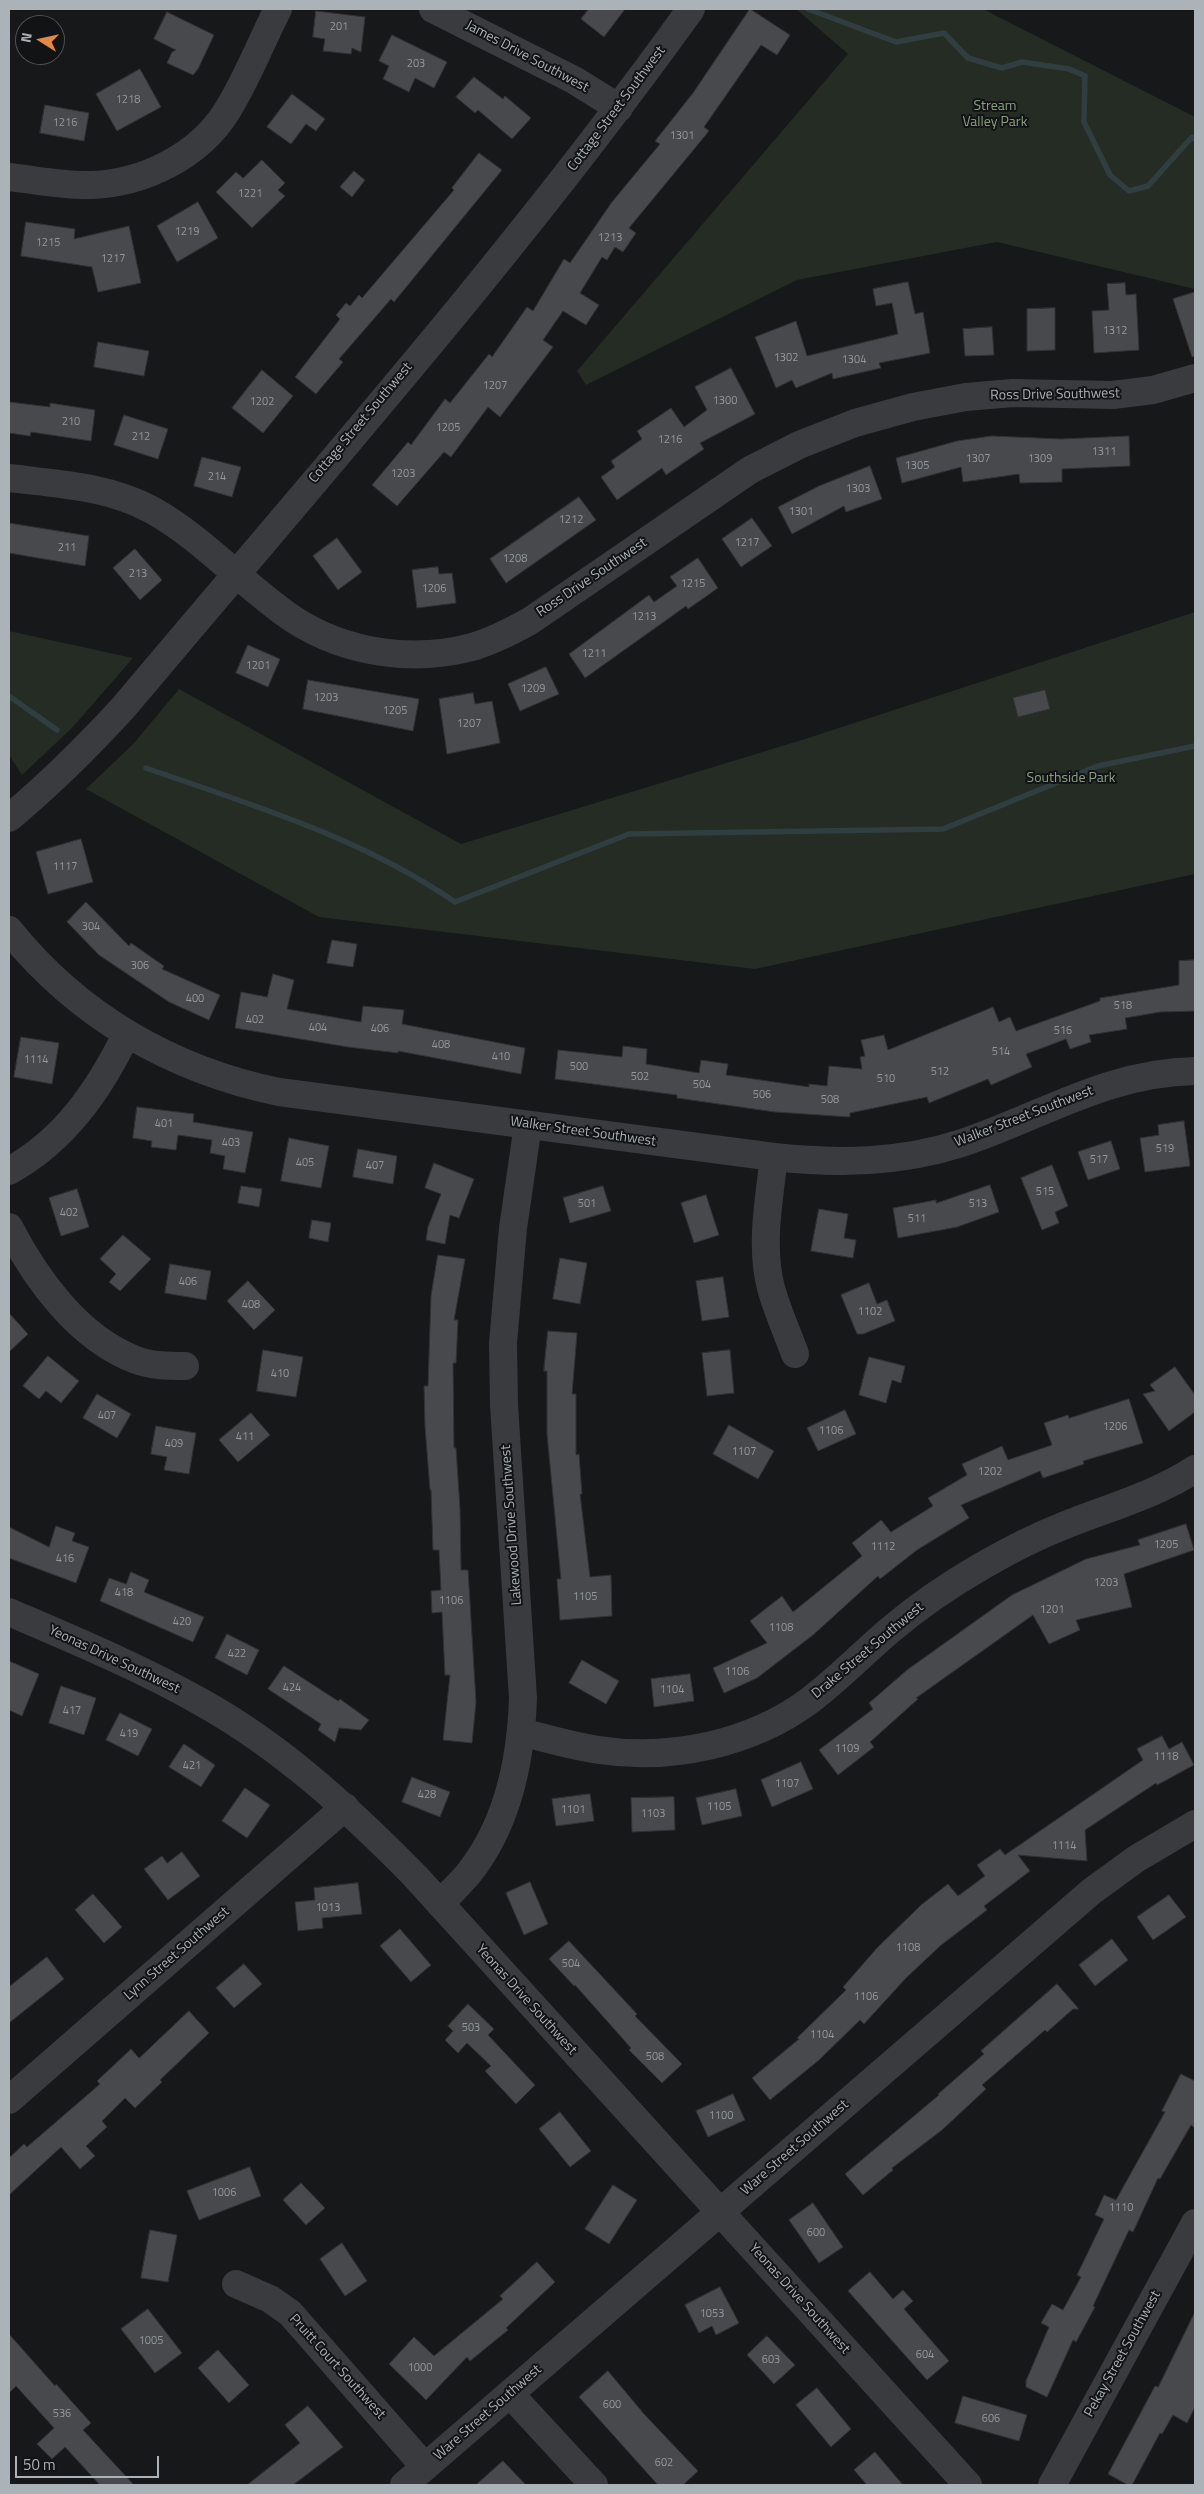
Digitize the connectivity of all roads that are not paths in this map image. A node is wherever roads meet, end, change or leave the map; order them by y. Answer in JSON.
{"nodes":[{"id":1,"x":278,"y":9,"type":"edge"},
{"id":2,"x":433,"y":9,"type":"edge"},
{"id":3,"x":691,"y":9,"type":"edge"},
{"id":4,"x":619,"y":108,"type":"junction"},
{"id":5,"x":9,"y":177,"type":"edge"},
{"id":6,"x":1195,"y":378,"type":"edge"},
{"id":7,"x":9,"y":478,"type":"edge"},
{"id":8,"x":236,"y":572,"type":"junction"},
{"id":9,"x":9,"y":818,"type":"edge"},
{"id":10,"x":9,"y":930,"type":"edge"},
{"id":11,"x":126,"y":1035,"type":"junction"},
{"id":12,"x":1195,"y":1071,"type":"edge"},
{"id":13,"x":528,"y":1125,"type":"junction"},
{"id":14,"x":774,"y":1158,"type":"junction"},
{"id":15,"x":9,"y":1171,"type":"edge"},
{"id":16,"x":9,"y":1227,"type":"edge"},
{"id":17,"x":795,"y":1354,"type":"dead end"},
{"id":18,"x":185,"y":1366,"type":"dead end"},
{"id":19,"x":1195,"y":1469,"type":"edge"},
{"id":20,"x":9,"y":1612,"type":"edge"},
{"id":21,"x":522,"y":1732,"type":"junction"},
{"id":22,"x":346,"y":1807,"type":"junction"},
{"id":23,"x":1195,"y":1824,"type":"edge"},
{"id":24,"x":440,"y":1904,"type":"junction"},
{"id":25,"x":9,"y":2100,"type":"edge"},
{"id":26,"x":720,"y":2213,"type":"junction"},
{"id":27,"x":1195,"y":2223,"type":"edge"},
{"id":28,"x":236,"y":2284,"type":"dead end"},
{"id":29,"x":510,"y":2394,"type":"junction"},
{"id":30,"x":425,"y":2467,"type":"junction"},
{"id":31,"x":404,"y":2485,"type":"edge"},
{"id":32,"x":594,"y":2485,"type":"edge"},
{"id":33,"x":968,"y":2485,"type":"edge"},
{"id":34,"x":1052,"y":2485,"type":"edge"}],
"edges":[{"from":1,"to":5,"type":"street"},
{"from":2,"to":4,"type":"street","name":"James Drive Southwest"},
{"from":3,"to":4,"type":"street","name":"Cottage Street Southwest"},
{"from":4,"to":8,"type":"street","name":"Cottage Street Southwest"},
{"from":6,"to":8,"type":"street","name":"Ross Drive Southwest"},
{"from":7,"to":8,"type":"street","name":"Ross Drive Southwest"},
{"from":8,"to":9,"type":"street","name":"Cottage Street Southwest"},
{"from":10,"to":11,"type":"street","name":"Walker Street Southwest"},
{"from":11,"to":13,"type":"street","name":"Walker Street Southwest"},
{"from":11,"to":15,"type":"street"},
{"from":12,"to":14,"type":"street","name":"Walker Street Southwest"},
{"from":13,"to":14,"type":"street","name":"Walker Street Southwest"},
{"from":13,"to":21,"type":"street","name":"Lakewood Drive Southwest"},
{"from":14,"to":17,"type":"street"},
{"from":16,"to":18,"type":"street"},
{"from":19,"to":21,"type":"street","name":"Drake Street Southwest"},
{"from":20,"to":22,"type":"street","name":"Yeonas Drive Southwest"},
{"from":21,"to":24,"type":"street","name":"Lakewood Drive Southwest"},
{"from":22,"to":24,"type":"street","name":"Yeonas Drive Southwest"},
{"from":22,"to":25,"type":"street","name":"Lynn Street Southwest"},
{"from":23,"to":26,"type":"street","name":"Ware Street Southwest"},
{"from":24,"to":26,"type":"street","name":"Yeonas Drive Southwest"},
{"from":26,"to":29,"type":"street","name":"Ware Street Southwest"},
{"from":26,"to":33,"type":"street","name":"Yeonas Drive Southwest"},
{"from":27,"to":34,"type":"street","name":"Pekay Street Southwest"},
{"from":28,"to":30,"type":"street","name":"Pruitt Court Southwest"},
{"from":29,"to":30,"type":"street","name":"Ware Street Southwest"},
{"from":29,"to":32,"type":"street"},
{"from":30,"to":31,"type":"street","name":"Ware Street Southwest"}]}
